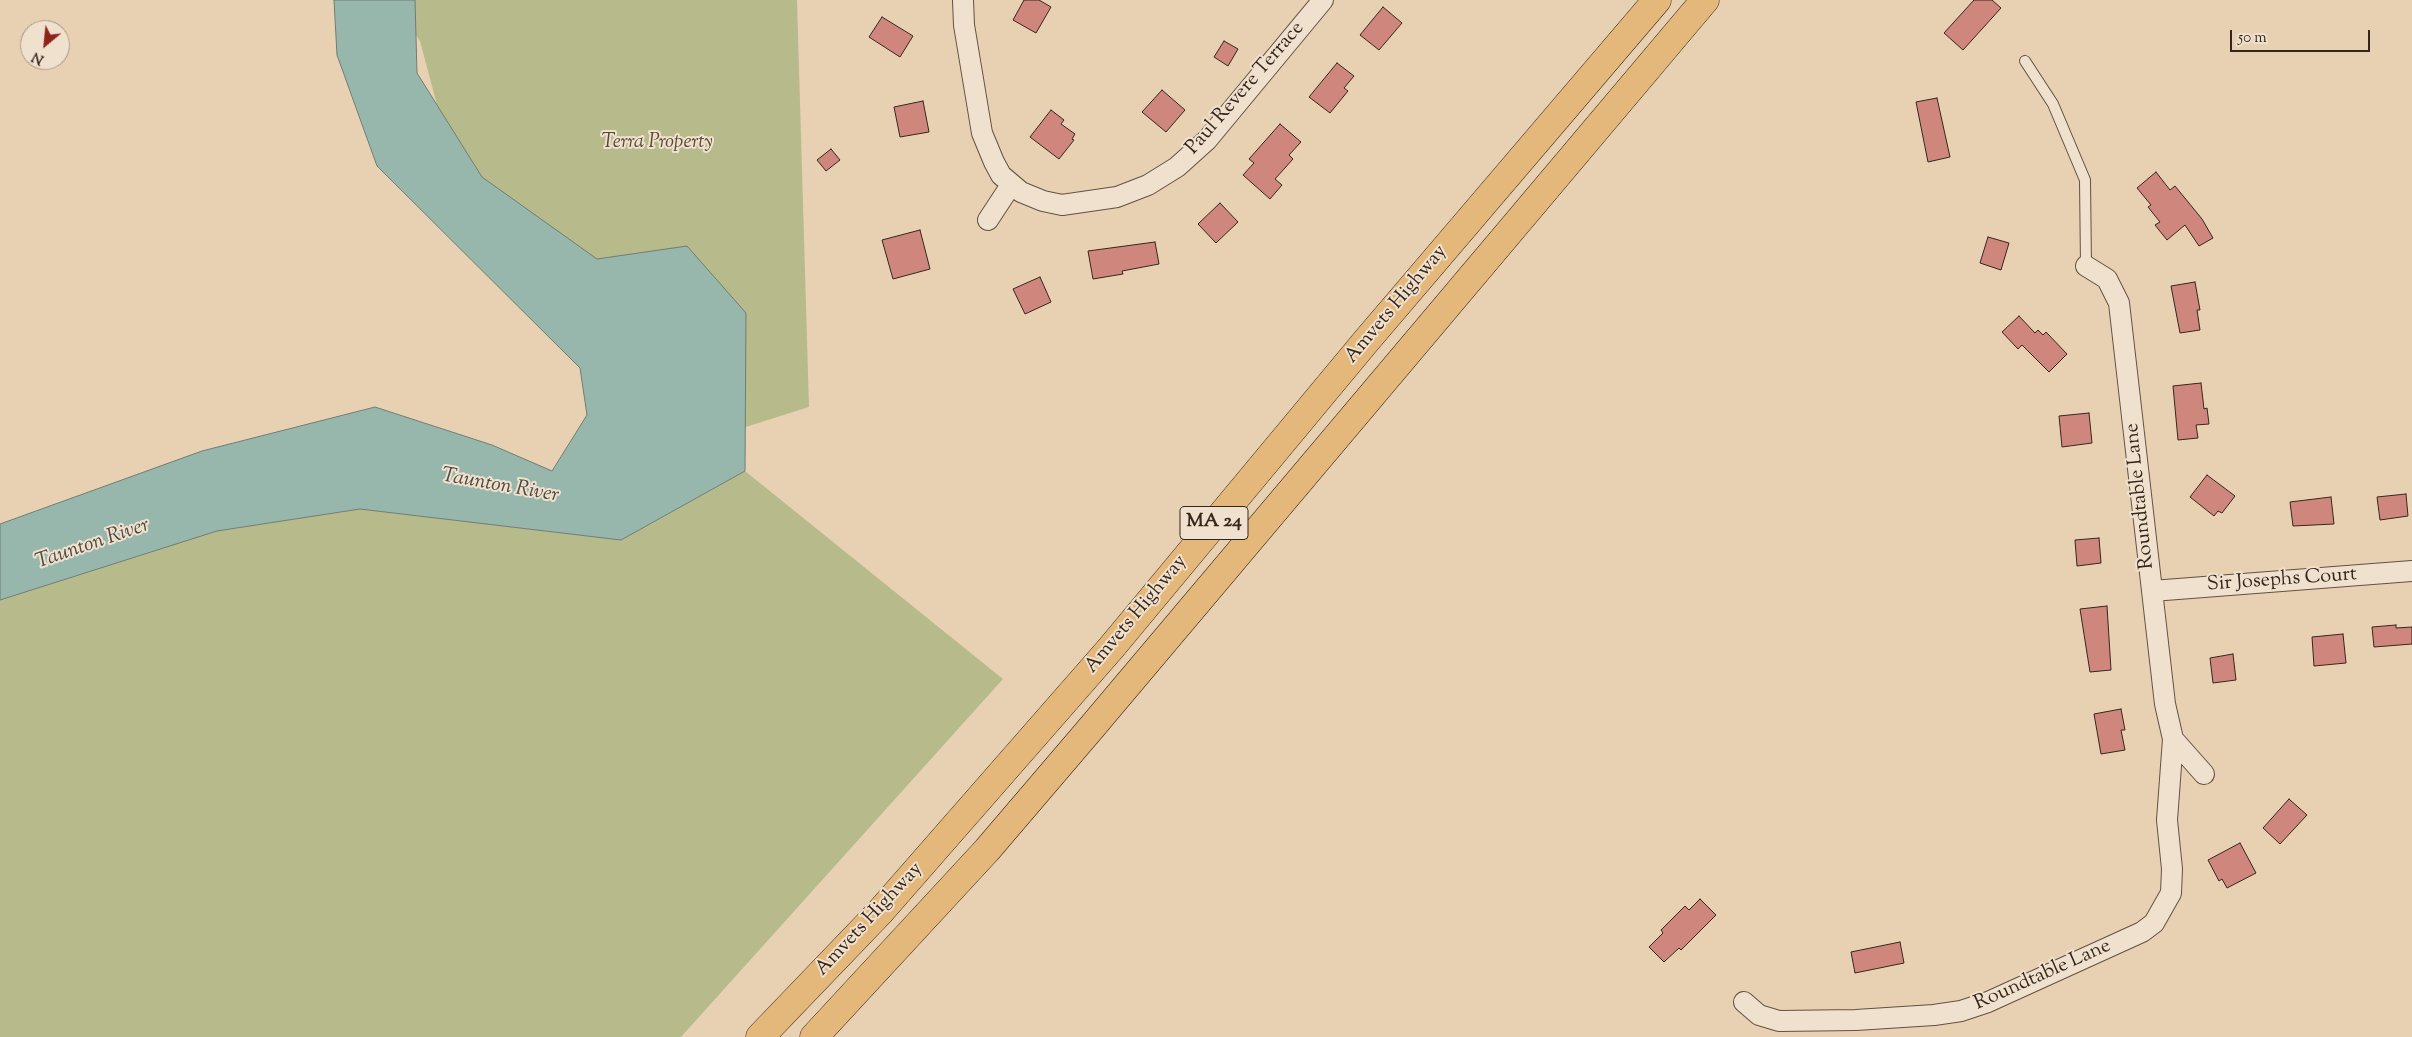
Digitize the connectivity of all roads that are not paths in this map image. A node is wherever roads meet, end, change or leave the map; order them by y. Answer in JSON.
{"nodes":[{"id":1,"x":963,"y":0,"type":"edge"},
{"id":2,"x":1323,"y":0,"type":"edge"},
{"id":3,"x":1657,"y":0,"type":"edge"},
{"id":4,"x":1705,"y":0,"type":"edge"},
{"id":5,"x":2025,"y":61,"type":"dead end"},
{"id":6,"x":1011,"y":186,"type":"junction"},
{"id":7,"x":988,"y":220,"type":"dead end"},
{"id":8,"x":2086,"y":266,"type":"joint"},
{"id":9,"x":2412,"y":572,"type":"edge"},
{"id":10,"x":2152,"y":591,"type":"junction"},
{"id":11,"x":2172,"y":739,"type":"junction"},
{"id":12,"x":2204,"y":774,"type":"dead end"},
{"id":13,"x":1744,"y":1002,"type":"dead end"},
{"id":14,"x":760,"y":1037,"type":"edge"},
{"id":15,"x":814,"y":1037,"type":"edge"}],
"edges":[{"from":1,"to":6,"type":"street","name":"Paul Revere Terrace"},
{"from":2,"to":6,"type":"street","name":"Paul Revere Terrace"},
{"from":3,"to":14,"type":"highway","name":"Amvets Highway","number":"MA 24"},
{"from":4,"to":15,"type":"highway","name":"Amvets Highway","number":"MA 24"},
{"from":5,"to":8,"type":"lane"},
{"from":6,"to":7,"type":"street"},
{"from":8,"to":10,"type":"street","name":"Roundtable Lane"},
{"from":9,"to":10,"type":"street","name":"Sir Josephs Court"},
{"from":10,"to":11,"type":"street","name":"Roundtable Lane"},
{"from":11,"to":12,"type":"street"},
{"from":11,"to":13,"type":"street","name":"Roundtable Lane"}]}
